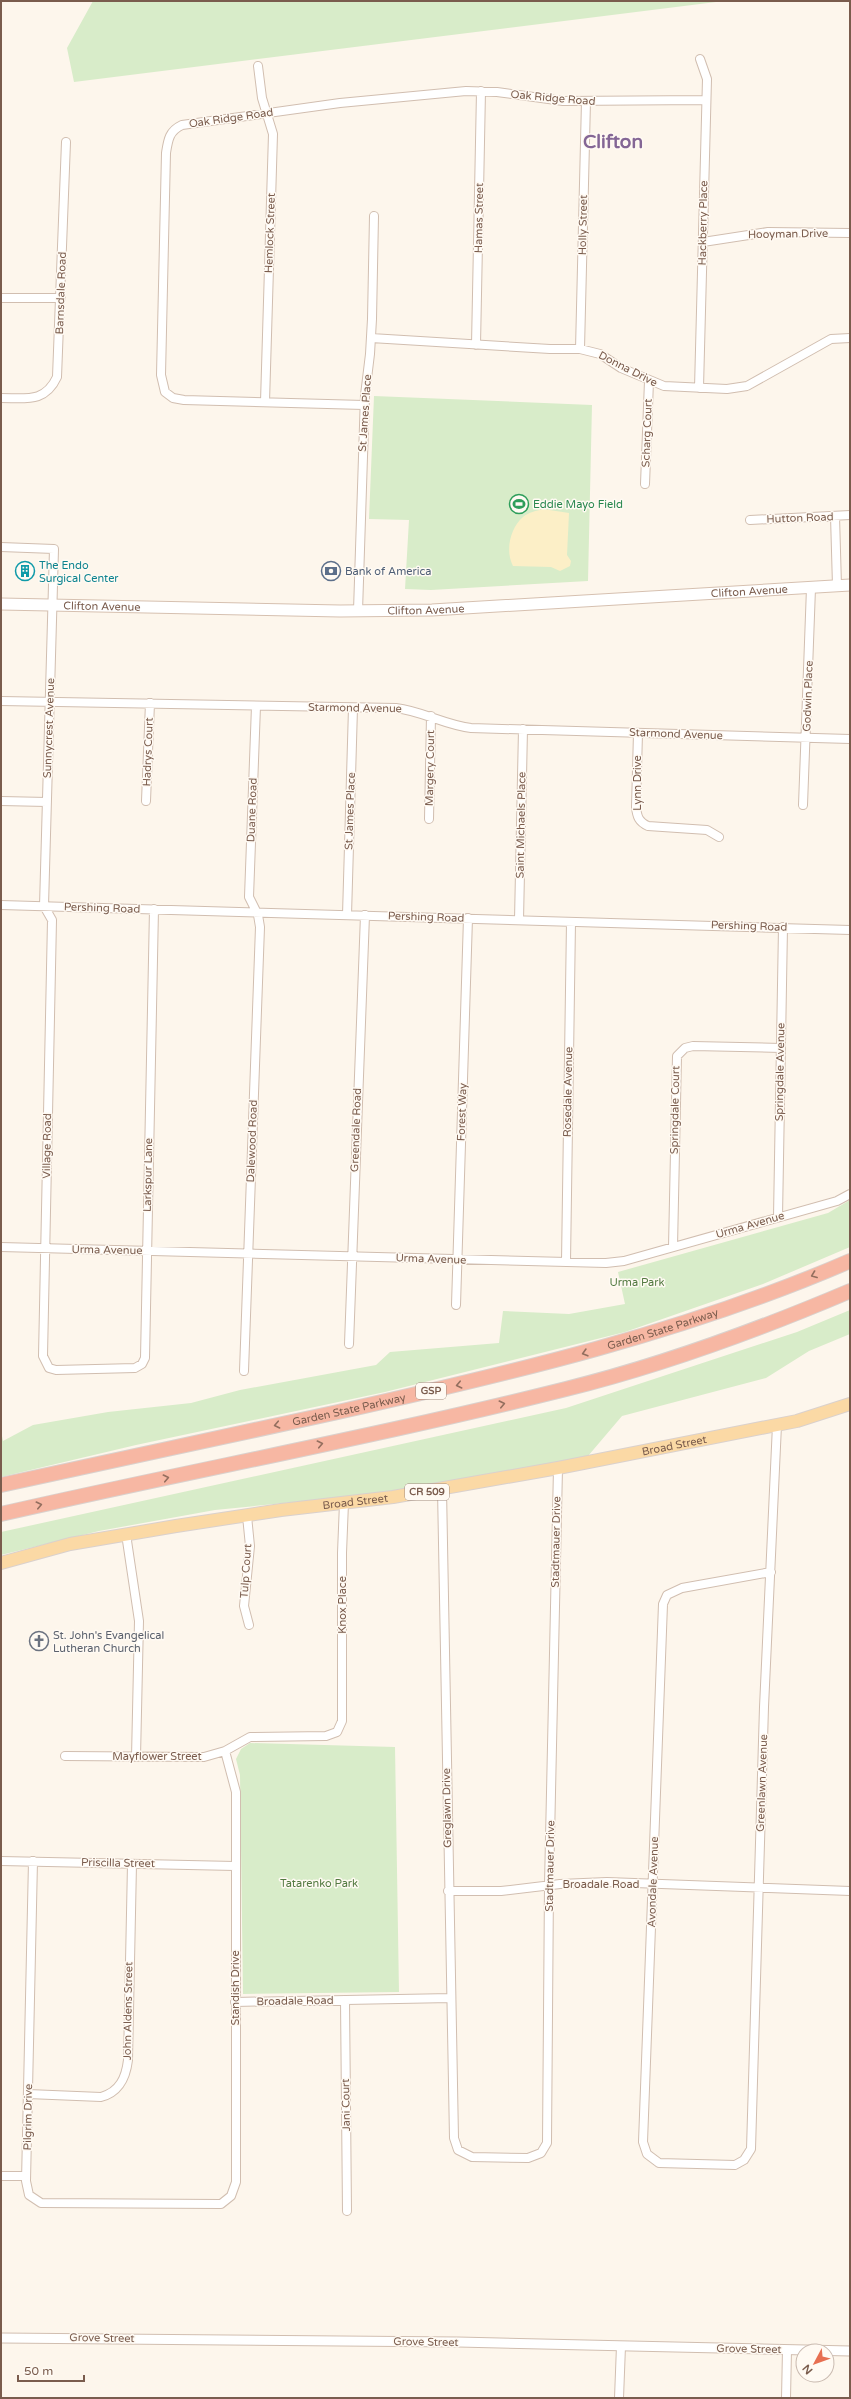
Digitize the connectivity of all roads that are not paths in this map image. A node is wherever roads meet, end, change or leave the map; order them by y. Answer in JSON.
{"nodes":[{"id":1,"x":700,"y":59,"type":"dead end"},
{"id":2,"x":258,"y":66,"type":"dead end"},
{"id":3,"x":481,"y":91,"type":"junction"},
{"id":4,"x":706,"y":100,"type":"junction"},
{"id":5,"x":586,"y":101,"type":"junction"},
{"id":6,"x":266,"y":113,"type":"junction"},
{"id":7,"x":66,"y":142,"type":"dead end"},
{"id":8,"x":374,"y":216,"type":"dead end"},
{"id":9,"x":850,"y":233,"type":"edge"},
{"id":10,"x":703,"y":242,"type":"junction"},
{"id":11,"x":1,"y":298,"type":"edge"},
{"id":12,"x":61,"y":298,"type":"junction"},
{"id":13,"x":371,"y":338,"type":"junction"},
{"id":14,"x":850,"y":338,"type":"edge"},
{"id":15,"x":476,"y":345,"type":"junction"},
{"id":16,"x":580,"y":349,"type":"junction"},
{"id":17,"x":649,"y":381,"type":"junction"},
{"id":18,"x":699,"y":388,"type":"junction"},
{"id":19,"x":1,"y":398,"type":"edge"},
{"id":20,"x":265,"y":402,"type":"junction"},
{"id":21,"x":364,"y":405,"type":"junction"},
{"id":22,"x":645,"y":484,"type":"dead end"},
{"id":23,"x":835,"y":516,"type":"junction"},
{"id":24,"x":850,"y":516,"type":"edge"},
{"id":25,"x":750,"y":520,"type":"dead end"},
{"id":26,"x":1,"y":547,"type":"edge"},
{"id":27,"x":837,"y":586,"type":"junction"},
{"id":28,"x":850,"y":586,"type":"edge"},
{"id":29,"x":811,"y":588,"type":"junction"},
{"id":30,"x":1,"y":604,"type":"edge"},
{"id":31,"x":53,"y":605,"type":"junction"},
{"id":32,"x":358,"y":611,"type":"junction"},
{"id":33,"x":1,"y":701,"type":"edge"},
{"id":34,"x":50,"y":702,"type":"junction"},
{"id":35,"x":150,"y":704,"type":"junction"},
{"id":36,"x":256,"y":706,"type":"junction"},
{"id":37,"x":353,"y":708,"type":"junction"},
{"id":38,"x":431,"y":716,"type":"junction"},
{"id":39,"x":523,"y":729,"type":"junction"},
{"id":40,"x":638,"y":733,"type":"junction"},
{"id":41,"x":806,"y":738,"type":"junction"},
{"id":42,"x":850,"y":739,"type":"edge"},
{"id":43,"x":1,"y":801,"type":"edge"},
{"id":44,"x":146,"y":801,"type":"dead end"},
{"id":45,"x":47,"y":802,"type":"junction"},
{"id":46,"x":803,"y":805,"type":"dead end"},
{"id":47,"x":429,"y":819,"type":"dead end"},
{"id":48,"x":719,"y":837,"type":"dead end"},
{"id":49,"x":1,"y":905,"type":"edge"},
{"id":50,"x":44,"y":906,"type":"junction"},
{"id":51,"x":154,"y":909,"type":"junction"},
{"id":52,"x":256,"y":912,"type":"junction"},
{"id":53,"x":347,"y":915,"type":"junction"},
{"id":54,"x":365,"y":915,"type":"junction"},
{"id":55,"x":468,"y":918,"type":"junction"},
{"id":56,"x":518,"y":920,"type":"junction"},
{"id":57,"x":571,"y":922,"type":"junction"},
{"id":58,"x":783,"y":927,"type":"junction"},
{"id":59,"x":850,"y":930,"type":"edge"},
{"id":60,"x":781,"y":1048,"type":"junction"},
{"id":61,"x":850,"y":1194,"type":"edge"},
{"id":62,"x":778,"y":1217,"type":"junction"},
{"id":63,"x":1,"y":1247,"type":"edge"},
{"id":64,"x":673,"y":1247,"type":"junction"},
{"id":65,"x":45,"y":1248,"type":"junction"},
{"id":66,"x":146,"y":1251,"type":"junction"},
{"id":67,"x":248,"y":1254,"type":"junction"},
{"id":68,"x":351,"y":1256,"type":"junction"},
{"id":69,"x":458,"y":1259,"type":"junction"},
{"id":70,"x":850,"y":1261,"type":"edge"},
{"id":71,"x":566,"y":1262,"type":"junction"},
{"id":72,"x":850,"y":1291,"type":"edge"},
{"id":73,"x":456,"y":1305,"type":"dead end"},
{"id":74,"x":349,"y":1344,"type":"dead end"},
{"id":75,"x":67,"y":1370,"type":"joint"},
{"id":76,"x":244,"y":1371,"type":"dead end"},
{"id":77,"x":850,"y":1404,"type":"edge"},
{"id":78,"x":776,"y":1425,"type":"junction"},
{"id":79,"x":558,"y":1468,"type":"junction"},
{"id":80,"x":1,"y":1485,"type":"edge"},
{"id":81,"x":442,"y":1489,"type":"junction"},
{"id":82,"x":344,"y":1503,"type":"junction"},
{"id":83,"x":1,"y":1514,"type":"edge"},
{"id":84,"x":247,"y":1516,"type":"junction"},
{"id":85,"x":126,"y":1534,"type":"junction"},
{"id":86,"x":1,"y":1563,"type":"edge"},
{"id":87,"x":771,"y":1572,"type":"junction"},
{"id":88,"x":249,"y":1625,"type":"dead end"},
{"id":89,"x":342,"y":1707,"type":"joint"},
{"id":90,"x":225,"y":1751,"type":"junction"},
{"id":91,"x":65,"y":1756,"type":"dead end"},
{"id":92,"x":136,"y":1757,"type":"junction"},
{"id":93,"x":1,"y":1861,"type":"edge"},
{"id":94,"x":33,"y":1861,"type":"junction"},
{"id":95,"x":132,"y":1864,"type":"junction"},
{"id":96,"x":235,"y":1866,"type":"junction"},
{"id":97,"x":653,"y":1884,"type":"junction"},
{"id":98,"x":549,"y":1885,"type":"junction"},
{"id":99,"x":759,"y":1888,"type":"junction"},
{"id":100,"x":448,"y":1891,"type":"junction"},
{"id":101,"x":850,"y":1891,"type":"edge"},
{"id":102,"x":451,"y":1998,"type":"junction"},
{"id":103,"x":345,"y":2000,"type":"junction"},
{"id":104,"x":235,"y":2002,"type":"junction"},
{"id":105,"x":28,"y":2094,"type":"junction"},
{"id":106,"x":453,"y":2128,"type":"joint"},
{"id":107,"x":751,"y":2140,"type":"joint"},
{"id":108,"x":1,"y":2176,"type":"edge"},
{"id":109,"x":26,"y":2176,"type":"junction"},
{"id":110,"x":204,"y":2205,"type":"joint"},
{"id":111,"x":347,"y":2211,"type":"dead end"},
{"id":112,"x":1,"y":2338,"type":"edge"},
{"id":113,"x":621,"y":2346,"type":"junction"},
{"id":114,"x":787,"y":2350,"type":"junction"},
{"id":115,"x":850,"y":2351,"type":"edge"},
{"id":116,"x":619,"y":2398,"type":"edge"},
{"id":117,"x":786,"y":2398,"type":"edge"}],
"edges":[{"from":1,"to":4,"type":"street","name":"Hackberry Place"},
{"from":2,"to":6,"type":"street","name":"Hemlock Street"},
{"from":3,"to":5,"type":"street","name":"Oak Ridge Road"},
{"from":3,"to":6,"type":"street","name":"Oak Ridge Road"},
{"from":3,"to":15,"type":"street","name":"Hamas Street"},
{"from":4,"to":5,"type":"street","name":"Oak Ridge Road"},
{"from":4,"to":10,"type":"street","name":"Hackberry Place"},
{"from":5,"to":16,"type":"street","name":"Holly Street"},
{"from":6,"to":20,"type":"street","name":"Hemlock Street"},
{"from":6,"to":20,"type":"street","name":"Oak Ridge Road"},
{"from":7,"to":12,"type":"street","name":"Barnsdale Road"},
{"from":8,"to":13,"type":"street","name":"St James Place"},
{"from":9,"to":10,"type":"street","name":"Hooyman Drive"},
{"from":10,"to":18,"type":"street","name":"Hackberry Place"},
{"from":11,"to":12,"type":"street"},
{"from":12,"to":19,"type":"street","name":"Barnsdale Road"},
{"from":13,"to":15,"type":"street","name":"Donna Drive"},
{"from":13,"to":21,"type":"street","name":"St James Place"},
{"from":14,"to":18,"type":"street","name":"Donna Drive"},
{"from":15,"to":16,"type":"street","name":"Donna Drive"},
{"from":16,"to":17,"type":"street","name":"Donna Drive"},
{"from":17,"to":18,"type":"street","name":"Donna Drive"},
{"from":17,"to":22,"type":"street","name":"Scharg Court"},
{"from":20,"to":21,"type":"street","name":"Oak Ridge Road"},
{"from":21,"to":32,"type":"street","name":"St James Place"},
{"from":23,"to":24,"type":"street","name":"Hutton Road"},
{"from":23,"to":25,"type":"street","name":"Hutton Road"},
{"from":23,"to":27,"type":"street"},
{"from":26,"to":31,"type":"street","name":"Sunnycrest Avenue"},
{"from":27,"to":28,"type":"main road","name":"Clifton Avenue"},
{"from":27,"to":29,"type":"main road","name":"Clifton Avenue"},
{"from":29,"to":32,"type":"main road","name":"Clifton Avenue"},
{"from":29,"to":41,"type":"street","name":"Godwin Place"},
{"from":30,"to":31,"type":"main road","name":"Clifton Avenue"},
{"from":31,"to":32,"type":"main road","name":"Clifton Avenue"},
{"from":31,"to":34,"type":"street","name":"Sunnycrest Avenue"},
{"from":33,"to":34,"type":"street","name":"Starmond Avenue"},
{"from":34,"to":35,"type":"street","name":"Starmond Avenue"},
{"from":34,"to":45,"type":"street","name":"Sunnycrest Avenue"},
{"from":35,"to":36,"type":"street","name":"Starmond Avenue"},
{"from":35,"to":44,"type":"street","name":"Hadrys Court"},
{"from":36,"to":37,"type":"street","name":"Starmond Avenue"},
{"from":36,"to":52,"type":"street","name":"Duane Road"},
{"from":37,"to":38,"type":"street","name":"Starmond Avenue"},
{"from":37,"to":53,"type":"street","name":"St James Place"},
{"from":38,"to":39,"type":"street","name":"Starmond Avenue"},
{"from":38,"to":47,"type":"street","name":"Margery Court"},
{"from":39,"to":40,"type":"street","name":"Starmond Avenue"},
{"from":39,"to":56,"type":"street","name":"Saint Michaels Place"},
{"from":40,"to":41,"type":"street","name":"Starmond Avenue"},
{"from":40,"to":48,"type":"street","name":"Lynn Drive"},
{"from":41,"to":42,"type":"street","name":"Starmond Avenue"},
{"from":41,"to":46,"type":"street","name":"Godwin Place"},
{"from":43,"to":45,"type":"street"},
{"from":45,"to":50,"type":"street","name":"Sunnycrest Avenue"},
{"from":49,"to":50,"type":"street","name":"Pershing Road"},
{"from":50,"to":51,"type":"street","name":"Pershing Road"},
{"from":50,"to":65,"type":"street","name":"Village Road"},
{"from":51,"to":52,"type":"street","name":"Pershing Road"},
{"from":51,"to":66,"type":"street","name":"Larkspur Lane"},
{"from":52,"to":53,"type":"street","name":"Pershing Road"},
{"from":52,"to":67,"type":"street","name":"Dalewood Road"},
{"from":53,"to":54,"type":"street","name":"Pershing Road"},
{"from":54,"to":55,"type":"street","name":"Pershing Road"},
{"from":54,"to":68,"type":"street","name":"Greendale Road"},
{"from":55,"to":56,"type":"street","name":"Pershing Road"},
{"from":55,"to":69,"type":"street","name":"Forest Way"},
{"from":56,"to":57,"type":"street","name":"Pershing Road"},
{"from":57,"to":58,"type":"street","name":"Pershing Road"},
{"from":57,"to":71,"type":"street","name":"Rosedale Avenue"},
{"from":58,"to":59,"type":"street","name":"Pershing Road"},
{"from":58,"to":60,"type":"street","name":"Springdale Avenue"},
{"from":60,"to":62,"type":"street","name":"Springdale Avenue"},
{"from":60,"to":64,"type":"street","name":"Springdale Court"},
{"from":61,"to":62,"type":"street","name":"Urma Avenue"},
{"from":62,"to":64,"type":"street","name":"Urma Avenue"},
{"from":63,"to":65,"type":"street","name":"Urma Avenue"},
{"from":64,"to":71,"type":"street","name":"Urma Avenue"},
{"from":65,"to":66,"type":"street","name":"Urma Avenue"},
{"from":65,"to":75,"type":"street","name":"Village Road"},
{"from":66,"to":67,"type":"street","name":"Urma Avenue"},
{"from":66,"to":75,"type":"street","name":"Larkspur Lane"},
{"from":67,"to":68,"type":"street","name":"Urma Avenue"},
{"from":67,"to":76,"type":"street","name":"Dalewood Road"},
{"from":68,"to":69,"type":"street","name":"Urma Avenue"},
{"from":68,"to":74,"type":"street","name":"Greendale Road"},
{"from":69,"to":71,"type":"street","name":"Urma Avenue"},
{"from":69,"to":73,"type":"street","name":"Forest Way"},
{"from":70,"to":80,"type":"highway","name":"Garden State Parkway","number":"GSP","one_way":true},
{"from":83,"to":72,"type":"highway","one_way":true},
{"from":77,"to":78,"type":"main road","name":"Broad Street","number":"CR 509"},
{"from":78,"to":79,"type":"main road","name":"Broad Street","number":"CR 509"},
{"from":78,"to":87,"type":"street","name":"Greenlawn Avenue"},
{"from":79,"to":81,"type":"main road","name":"Broad Street","number":"CR 509"},
{"from":79,"to":98,"type":"street","name":"Stadtmauer Drive"},
{"from":81,"to":82,"type":"main road","name":"Broad Street","number":"CR 509"},
{"from":81,"to":100,"type":"street","name":"Greglawn Drive"},
{"from":82,"to":84,"type":"main road","name":"Broad Street","number":"CR 509"},
{"from":82,"to":89,"type":"street","name":"Knox Place"},
{"from":84,"to":85,"type":"main road","name":"Broad Street","number":"CR 509"},
{"from":84,"to":88,"type":"street","name":"Tulp Court"},
{"from":85,"to":86,"type":"main road","name":"Broad Street","number":"CR 509"},
{"from":85,"to":92,"type":"street"},
{"from":87,"to":97,"type":"street","name":"Avondale Avenue"},
{"from":87,"to":99,"type":"street","name":"Greenlawn Avenue"},
{"from":89,"to":90,"type":"street","name":"Mayflower Street"},
{"from":90,"to":92,"type":"street","name":"Mayflower Street"},
{"from":90,"to":96,"type":"street","name":"Standish Drive"},
{"from":91,"to":92,"type":"street","name":"Mayflower Street"},
{"from":93,"to":94,"type":"street","name":"Priscilla Street"},
{"from":94,"to":95,"type":"street","name":"Priscilla Street"},
{"from":94,"to":105,"type":"street","name":"Pilgrim Drive"},
{"from":95,"to":96,"type":"street","name":"Priscilla Street"},
{"from":95,"to":105,"type":"street","name":"John Aldens Street"},
{"from":96,"to":104,"type":"street","name":"Standish Drive"},
{"from":97,"to":98,"type":"street","name":"Broadale Road"},
{"from":97,"to":99,"type":"street","name":"Broadale Road"},
{"from":97,"to":107,"type":"street","name":"Avondale Avenue"},
{"from":98,"to":100,"type":"street","name":"Broadale Road"},
{"from":98,"to":106,"type":"street","name":"Stadtmauer Drive"},
{"from":99,"to":101,"type":"street","name":"Broadale Road"},
{"from":99,"to":107,"type":"street","name":"Greenlawn Avenue"},
{"from":100,"to":102,"type":"street","name":"Greglawn Drive"},
{"from":102,"to":103,"type":"street","name":"Broadale Road"},
{"from":102,"to":106,"type":"street","name":"Greglawn Drive"},
{"from":103,"to":104,"type":"street","name":"Broadale Road"},
{"from":103,"to":111,"type":"street","name":"Jani Court"},
{"from":104,"to":110,"type":"street","name":"Standish Drive"},
{"from":105,"to":109,"type":"street","name":"Pilgrim Drive"},
{"from":108,"to":109,"type":"street"},
{"from":109,"to":110,"type":"street","name":"Pilgrim Drive"},
{"from":112,"to":113,"type":"street","name":"Grove Street"},
{"from":113,"to":114,"type":"street","name":"Grove Street"},
{"from":113,"to":116,"type":"street"},
{"from":114,"to":115,"type":"street","name":"Grove Street"},
{"from":114,"to":117,"type":"street"}]}
